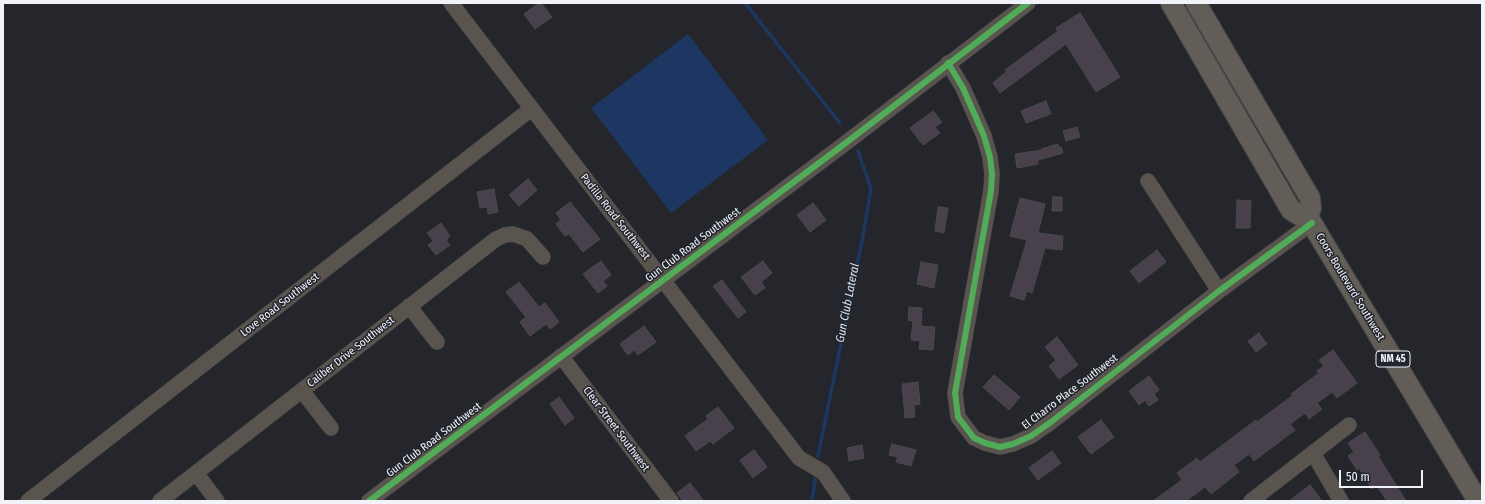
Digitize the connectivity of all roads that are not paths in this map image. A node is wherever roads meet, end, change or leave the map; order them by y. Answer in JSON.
{"nodes":[{"id":1,"x":451,"y":3,"type":"edge"},
{"id":2,"x":1028,"y":3,"type":"edge"},
{"id":3,"x":1171,"y":3,"type":"edge"},
{"id":4,"x":1196,"y":3,"type":"edge"},
{"id":5,"x":948,"y":63,"type":"junction"},
{"id":6,"x":531,"y":109,"type":"junction"},
{"id":7,"x":1148,"y":181,"type":"dead end"},
{"id":8,"x":1310,"y":220,"type":"junction"},
{"id":9,"x":543,"y":258,"type":"dead end"},
{"id":10,"x":663,"y":280,"type":"junction"},
{"id":11,"x":1219,"y":291,"type":"junction"},
{"id":12,"x":410,"y":306,"type":"junction"},
{"id":13,"x":437,"y":342,"type":"dead end"},
{"id":14,"x":561,"y":356,"type":"junction"},
{"id":15,"x":302,"y":390,"type":"junction"},
{"id":16,"x":1349,"y":425,"type":"dead end"},
{"id":17,"x":331,"y":428,"type":"dead end"},
{"id":18,"x":1313,"y":453,"type":"junction"},
{"id":19,"x":196,"y":473,"type":"junction"},
{"id":20,"x":28,"y":501,"type":"edge"},
{"id":21,"x":160,"y":501,"type":"edge"},
{"id":22,"x":217,"y":501,"type":"edge"},
{"id":23,"x":369,"y":501,"type":"edge"},
{"id":24,"x":671,"y":501,"type":"edge"},
{"id":25,"x":843,"y":501,"type":"edge"},
{"id":26,"x":1251,"y":501,"type":"edge"},
{"id":27,"x":1341,"y":501,"type":"edge"},
{"id":28,"x":1478,"y":501,"type":"edge"}],
"edges":[{"from":1,"to":6,"type":"street","name":"Padilla Road Southwest"},
{"from":2,"to":5,"type":"street","name":"Gun Club Road Southwest"},
{"from":3,"to":8,"type":"main road"},
{"from":4,"to":8,"type":"main road"},
{"from":5,"to":10,"type":"street","name":"Gun Club Road Southwest"},
{"from":5,"to":11,"type":"street","name":"El Charro Place Southwest"},
{"from":6,"to":10,"type":"street","name":"Padilla Road Southwest"},
{"from":6,"to":20,"type":"street","name":"Love Road Southwest"},
{"from":7,"to":11,"type":"street"},
{"from":8,"to":11,"type":"street","name":"El Charro Place Southwest"},
{"from":8,"to":28,"type":"main road","name":"Coors Boulevard Southwest","number":"NM 45"},
{"from":9,"to":12,"type":"street","name":"Caliber Drive Southwest"},
{"from":10,"to":14,"type":"street","name":"Gun Club Road Southwest"},
{"from":10,"to":25,"type":"street","name":"Padilla Road Southwest"},
{"from":12,"to":13,"type":"street"},
{"from":12,"to":15,"type":"street","name":"Caliber Drive Southwest"},
{"from":14,"to":23,"type":"street","name":"Gun Club Road Southwest"},
{"from":14,"to":24,"type":"street","name":"Clear Street Southwest"},
{"from":15,"to":17,"type":"street"},
{"from":15,"to":19,"type":"street","name":"Caliber Drive Southwest"},
{"from":16,"to":18,"type":"street"},
{"from":18,"to":26,"type":"street"},
{"from":18,"to":27,"type":"street"},
{"from":19,"to":21,"type":"street","name":"Caliber Drive Southwest"},
{"from":19,"to":22,"type":"street"}]}
